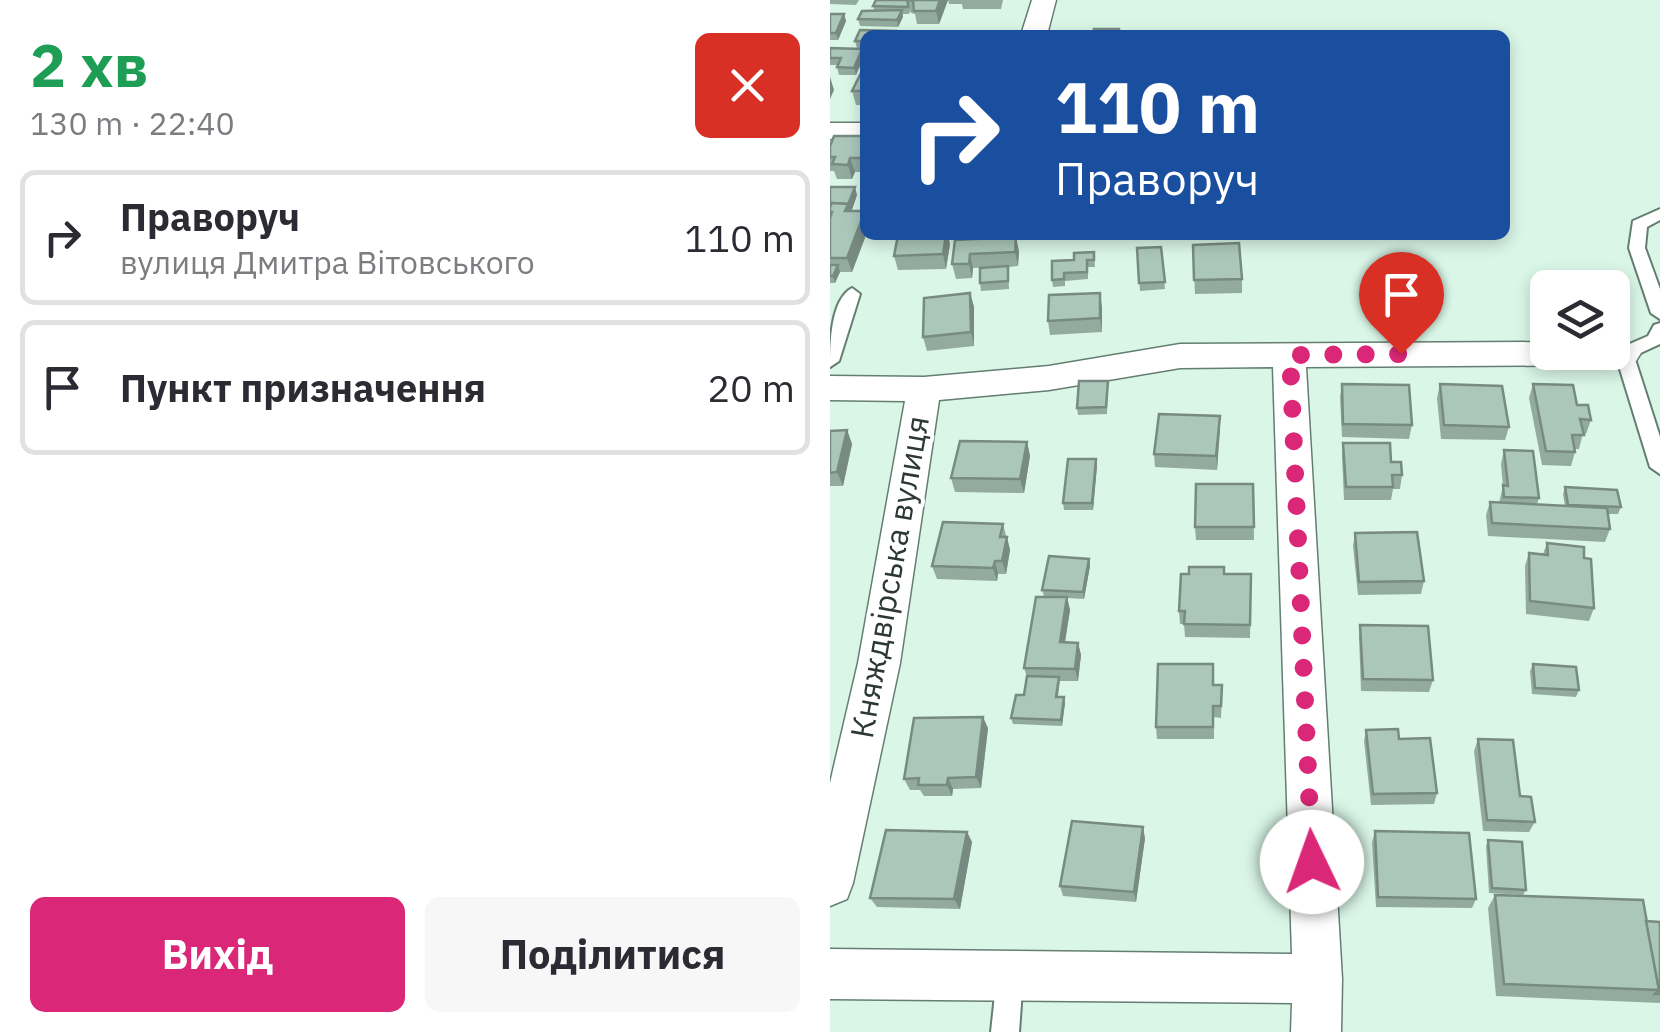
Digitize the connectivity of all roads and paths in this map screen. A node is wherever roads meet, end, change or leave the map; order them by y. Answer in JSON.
{"nodes":[{"id":1,"x":1044,"y":0,"type":"edge"},
{"id":2,"x":1035,"y":30,"type":"edge"},
{"id":3,"x":860,"y":130,"type":"edge"},
{"id":4,"x":830,"y":131,"type":"edge"},
{"id":5,"x":1660,"y":214,"type":"edge"},
{"id":6,"x":852,"y":294,"type":"dead end"},
{"id":7,"x":1660,"y":313,"type":"edge"},
{"id":8,"x":1660,"y":329,"type":"edge"},
{"id":9,"x":1630,"y":350,"type":"edge"},
{"id":10,"x":1530,"y":354,"type":"edge"},
{"id":11,"x":1290,"y":355,"type":"junction"},
{"id":12,"x":830,"y":361,"type":"edge"},
{"id":13,"x":1629,"y":370,"type":"edge"},
{"id":14,"x":830,"y":388,"type":"edge"},
{"id":15,"x":924,"y":389,"type":"junction"},
{"id":16,"x":1660,"y":467,"type":"edge"},
{"id":17,"x":830,"y":883,"type":"edge"},
{"id":18,"x":830,"y":974,"type":"edge"},
{"id":19,"x":1010,"y":976,"type":"junction"},
{"id":20,"x":1318,"y":979,"type":"junction"},
{"id":21,"x":1004,"y":1032,"type":"edge"},
{"id":22,"x":1316,"y":1032,"type":"edge"}],
"edges":[{"from":1,"to":2,"type":"street"},
{"from":3,"to":4,"type":"street"},
{"from":5,"to":7,"type":"lane"},
{"from":6,"to":12,"type":"lane"},
{"from":8,"to":9,"type":"lane"},
{"from":10,"to":11,"type":"street"},
{"from":11,"to":15,"type":"street"},
{"from":11,"to":20,"type":"street"},
{"from":13,"to":16,"type":"lane"},
{"from":14,"to":15,"type":"street"},
{"from":15,"to":17,"type":"street","name":"Княждвірська вулиця"},
{"from":18,"to":19,"type":"street"},
{"from":19,"to":20,"type":"street"},
{"from":19,"to":21,"type":"lane"},
{"from":20,"to":22,"type":"street"}]}
